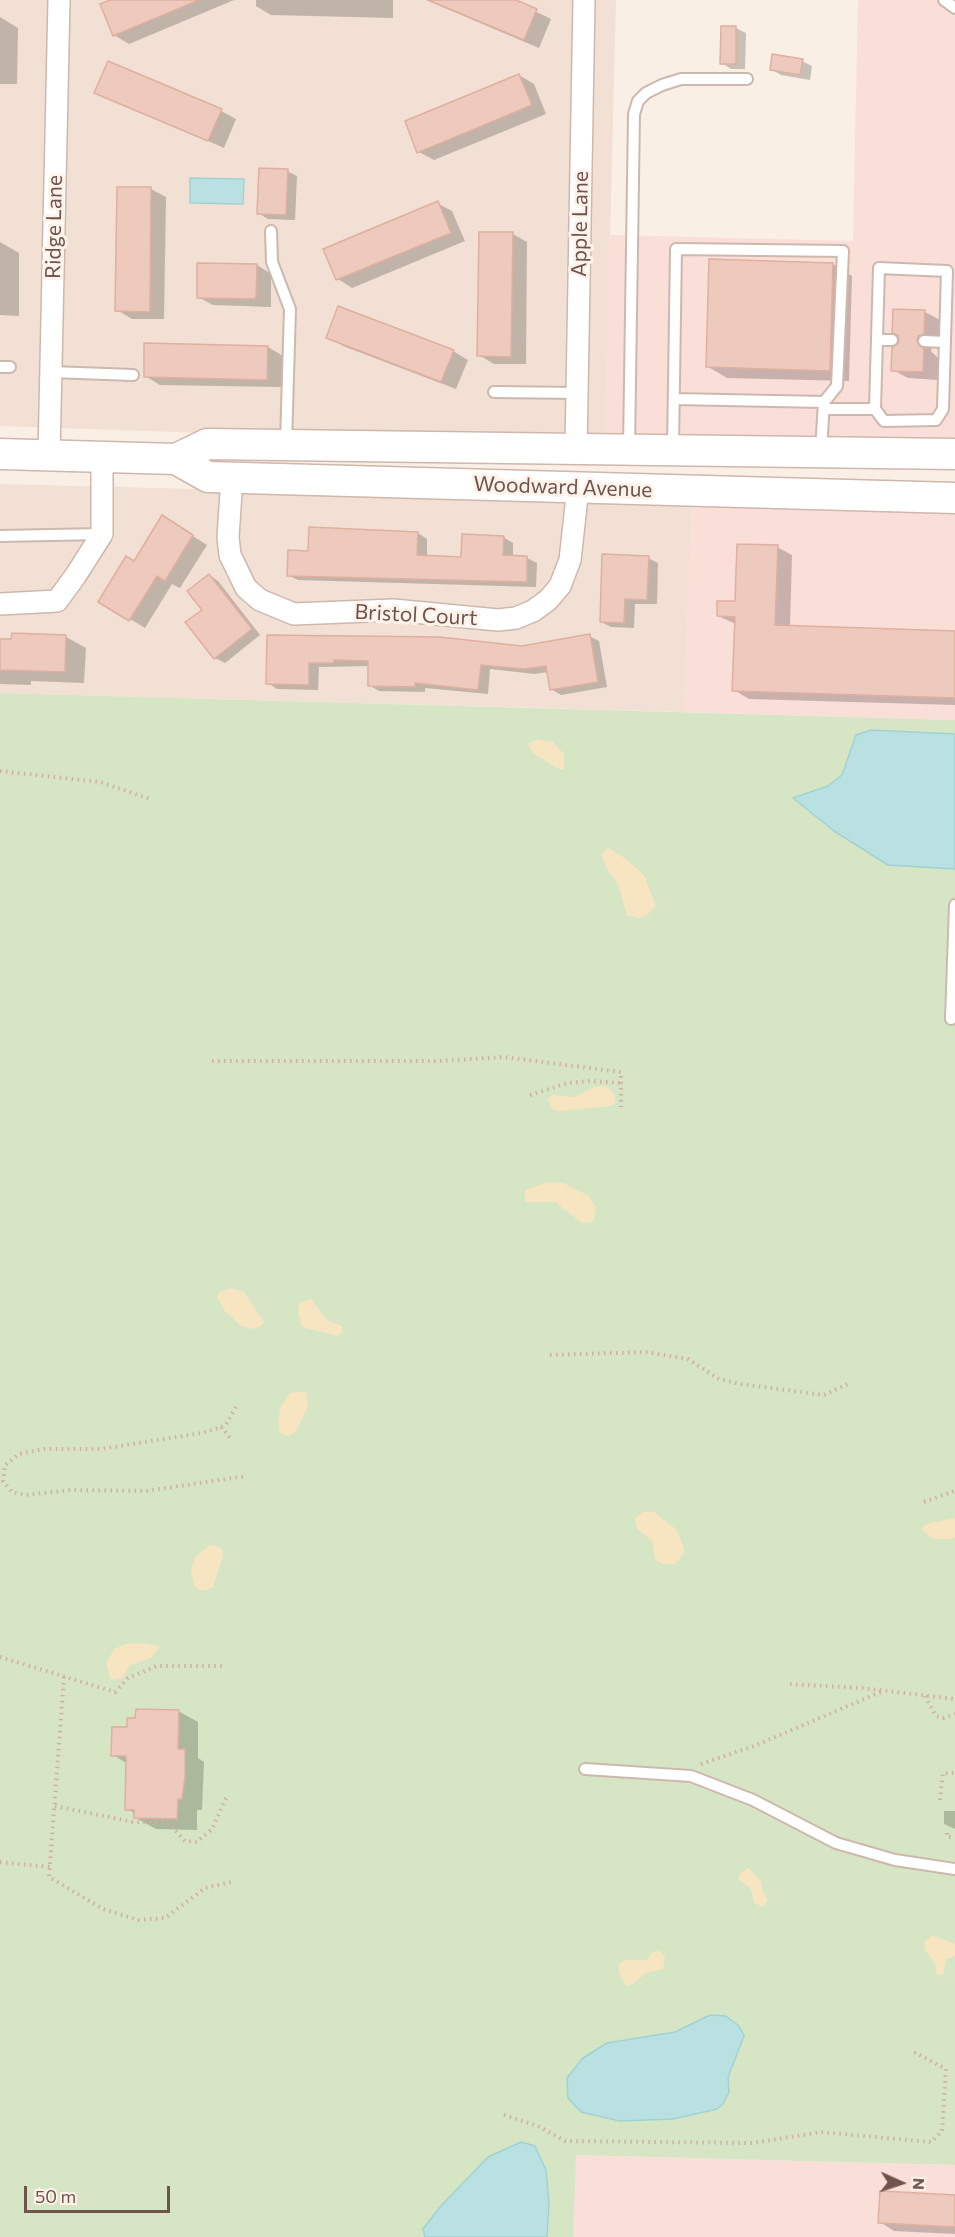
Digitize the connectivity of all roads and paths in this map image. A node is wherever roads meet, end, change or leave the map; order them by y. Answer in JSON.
{"nodes":[{"id":1,"x":59,"y":0,"type":"edge"},
{"id":2,"x":584,"y":0,"type":"edge"},
{"id":3,"x":944,"y":0,"type":"edge"},
{"id":4,"x":955,"y":8,"type":"edge"},
{"id":5,"x":747,"y":79,"type":"dead end"},
{"id":6,"x":271,"y":231,"type":"dead end"},
{"id":7,"x":877,"y":340,"type":"junction"},
{"id":8,"x":892,"y":340,"type":"dead end"},
{"id":9,"x":924,"y":341,"type":"dead end"},
{"id":10,"x":945,"y":342,"type":"junction"},
{"id":11,"x":51,"y":372,"type":"junction"},
{"id":12,"x":133,"y":375,"type":"dead end"},
{"id":13,"x":494,"y":392,"type":"dead end"},
{"id":14,"x":577,"y":393,"type":"junction"},
{"id":15,"x":675,"y":399,"type":"junction"},
{"id":16,"x":824,"y":405,"type":"junction"},
{"id":17,"x":875,"y":409,"type":"junction"},
{"id":18,"x":286,"y":446,"type":"junction"},
{"id":19,"x":629,"y":448,"type":"junction"},
{"id":20,"x":576,"y":449,"type":"junction"},
{"id":21,"x":673,"y":449,"type":"junction"},
{"id":22,"x":821,"y":450,"type":"junction"},
{"id":23,"x":0,"y":454,"type":"edge"},
{"id":24,"x":955,"y":454,"type":"edge"},
{"id":25,"x":50,"y":455,"type":"junction"},
{"id":26,"x":102,"y":456,"type":"junction"},
{"id":27,"x":176,"y":459,"type":"junction"},
{"id":28,"x":232,"y":477,"type":"junction"},
{"id":29,"x":578,"y":488,"type":"junction"},
{"id":30,"x":955,"y":498,"type":"edge"},
{"id":31,"x":102,"y":534,"type":"junction"},
{"id":32,"x":0,"y":536,"type":"edge"},
{"id":33,"x":0,"y":604,"type":"edge"},
{"id":34,"x":0,"y":771,"type":"edge"},
{"id":35,"x":150,"y":799,"type":"dead end"},
{"id":36,"x":955,"y":905,"type":"edge"},
{"id":37,"x":951,"y":1019,"type":"dead end"},
{"id":38,"x":212,"y":1061,"type":"dead end"},
{"id":39,"x":621,"y":1083,"type":"junction"},
{"id":40,"x":530,"y":1095,"type":"dead end"},
{"id":41,"x":621,"y":1107,"type":"dead end"},
{"id":42,"x":550,"y":1355,"type":"dead end"},
{"id":43,"x":850,"y":1383,"type":"dead end"},
{"id":44,"x":236,"y":1407,"type":"dead end"},
{"id":45,"x":221,"y":1427,"type":"junction"},
{"id":46,"x":231,"y":1439,"type":"dead end"},
{"id":47,"x":246,"y":1476,"type":"dead end"},
{"id":48,"x":955,"y":1491,"type":"edge"},
{"id":49,"x":924,"y":1502,"type":"dead end"},
{"id":50,"x":0,"y":1657,"type":"edge"},
{"id":51,"x":225,"y":1666,"type":"dead end"},
{"id":52,"x":64,"y":1677,"type":"junction"},
{"id":53,"x":790,"y":1684,"type":"dead end"},
{"id":54,"x":883,"y":1691,"type":"junction"},
{"id":55,"x":925,"y":1696,"type":"junction"},
{"id":56,"x":955,"y":1699,"type":"edge"},
{"id":57,"x":955,"y":1714,"type":"edge"},
{"id":58,"x":585,"y":1769,"type":"dead end"},
{"id":59,"x":955,"y":1773,"type":"edge"},
{"id":60,"x":683,"y":1775,"type":"junction"},
{"id":61,"x":226,"y":1798,"type":"dead end"},
{"id":62,"x":940,"y":1800,"type":"dead end"},
{"id":63,"x":54,"y":1806,"type":"junction"},
{"id":64,"x":947,"y":1833,"type":"dead end"},
{"id":65,"x":955,"y":1837,"type":"edge"},
{"id":66,"x":0,"y":1862,"type":"edge"},
{"id":67,"x":50,"y":1867,"type":"junction"},
{"id":68,"x":955,"y":1869,"type":"edge"},
{"id":69,"x":232,"y":1882,"type":"dead end"},
{"id":70,"x":912,"y":2051,"type":"dead end"},
{"id":71,"x":504,"y":2115,"type":"dead end"}],
"edges":[{"from":1,"to":11,"type":"street","name":"Ridge Lane"},
{"from":2,"to":14,"type":"street","name":"Apple Lane"},
{"from":3,"to":4,"type":"lane"},
{"from":5,"to":19,"type":"lane"},
{"from":6,"to":18,"type":"lane"},
{"from":7,"to":8,"type":"lane"},
{"from":7,"to":10,"type":"lane"},
{"from":7,"to":17,"type":"lane"},
{"from":9,"to":10,"type":"lane"},
{"from":10,"to":17,"type":"lane"},
{"from":11,"to":12,"type":"lane"},
{"from":11,"to":25,"type":"street","name":"Ridge Lane"},
{"from":13,"to":14,"type":"lane"},
{"from":14,"to":20,"type":"street","name":"Apple Lane"},
{"from":15,"to":16,"type":"lane"},
{"from":15,"to":16,"type":"lane"},
{"from":15,"to":21,"type":"lane"},
{"from":16,"to":17,"type":"lane"},
{"from":16,"to":22,"type":"lane"},
{"from":18,"to":20,"type":"main road","name":"Woodward Avenue"},
{"from":18,"to":27,"type":"main road","name":"Woodward Avenue"},
{"from":19,"to":20,"type":"main road","name":"Woodward Avenue"},
{"from":19,"to":21,"type":"main road","name":"Woodward Avenue"},
{"from":21,"to":22,"type":"main road","name":"Woodward Avenue"},
{"from":22,"to":24,"type":"main road","name":"Woodward Avenue"},
{"from":23,"to":25,"type":"main road","name":"Woodward Avenue"},
{"from":25,"to":26,"type":"main road","name":"Woodward Avenue"},
{"from":26,"to":27,"type":"main road","name":"Woodward Avenue"},
{"from":26,"to":31,"type":"street"},
{"from":27,"to":28,"type":"main road","name":"Woodward Avenue"},
{"from":28,"to":29,"type":"main road","name":"Woodward Avenue"},
{"from":28,"to":29,"type":"street","name":"Bristol Court"},
{"from":29,"to":30,"type":"main road","name":"Woodward Avenue"},
{"from":31,"to":32,"type":"lane"},
{"from":31,"to":33,"type":"street"},
{"from":34,"to":35,"type":"path"},
{"from":36,"to":37,"type":"lane"},
{"from":38,"to":39,"type":"path"},
{"from":39,"to":40,"type":"path"},
{"from":39,"to":41,"type":"path"},
{"from":42,"to":43,"type":"path"},
{"from":44,"to":45,"type":"path"},
{"from":45,"to":46,"type":"path"},
{"from":45,"to":47,"type":"path"},
{"from":48,"to":49,"type":"path"},
{"from":50,"to":52,"type":"path"},
{"from":51,"to":52,"type":"path"},
{"from":52,"to":63,"type":"path"},
{"from":53,"to":54,"type":"path"},
{"from":54,"to":55,"type":"path"},
{"from":54,"to":60,"type":"path"},
{"from":55,"to":56,"type":"path"},
{"from":55,"to":57,"type":"path"},
{"from":58,"to":60,"type":"lane"},
{"from":59,"to":62,"type":"path"},
{"from":60,"to":68,"type":"lane"},
{"from":61,"to":63,"type":"path"},
{"from":63,"to":67,"type":"path"},
{"from":64,"to":65,"type":"path"},
{"from":66,"to":67,"type":"path"},
{"from":67,"to":69,"type":"path"},
{"from":70,"to":71,"type":"path"}]}
